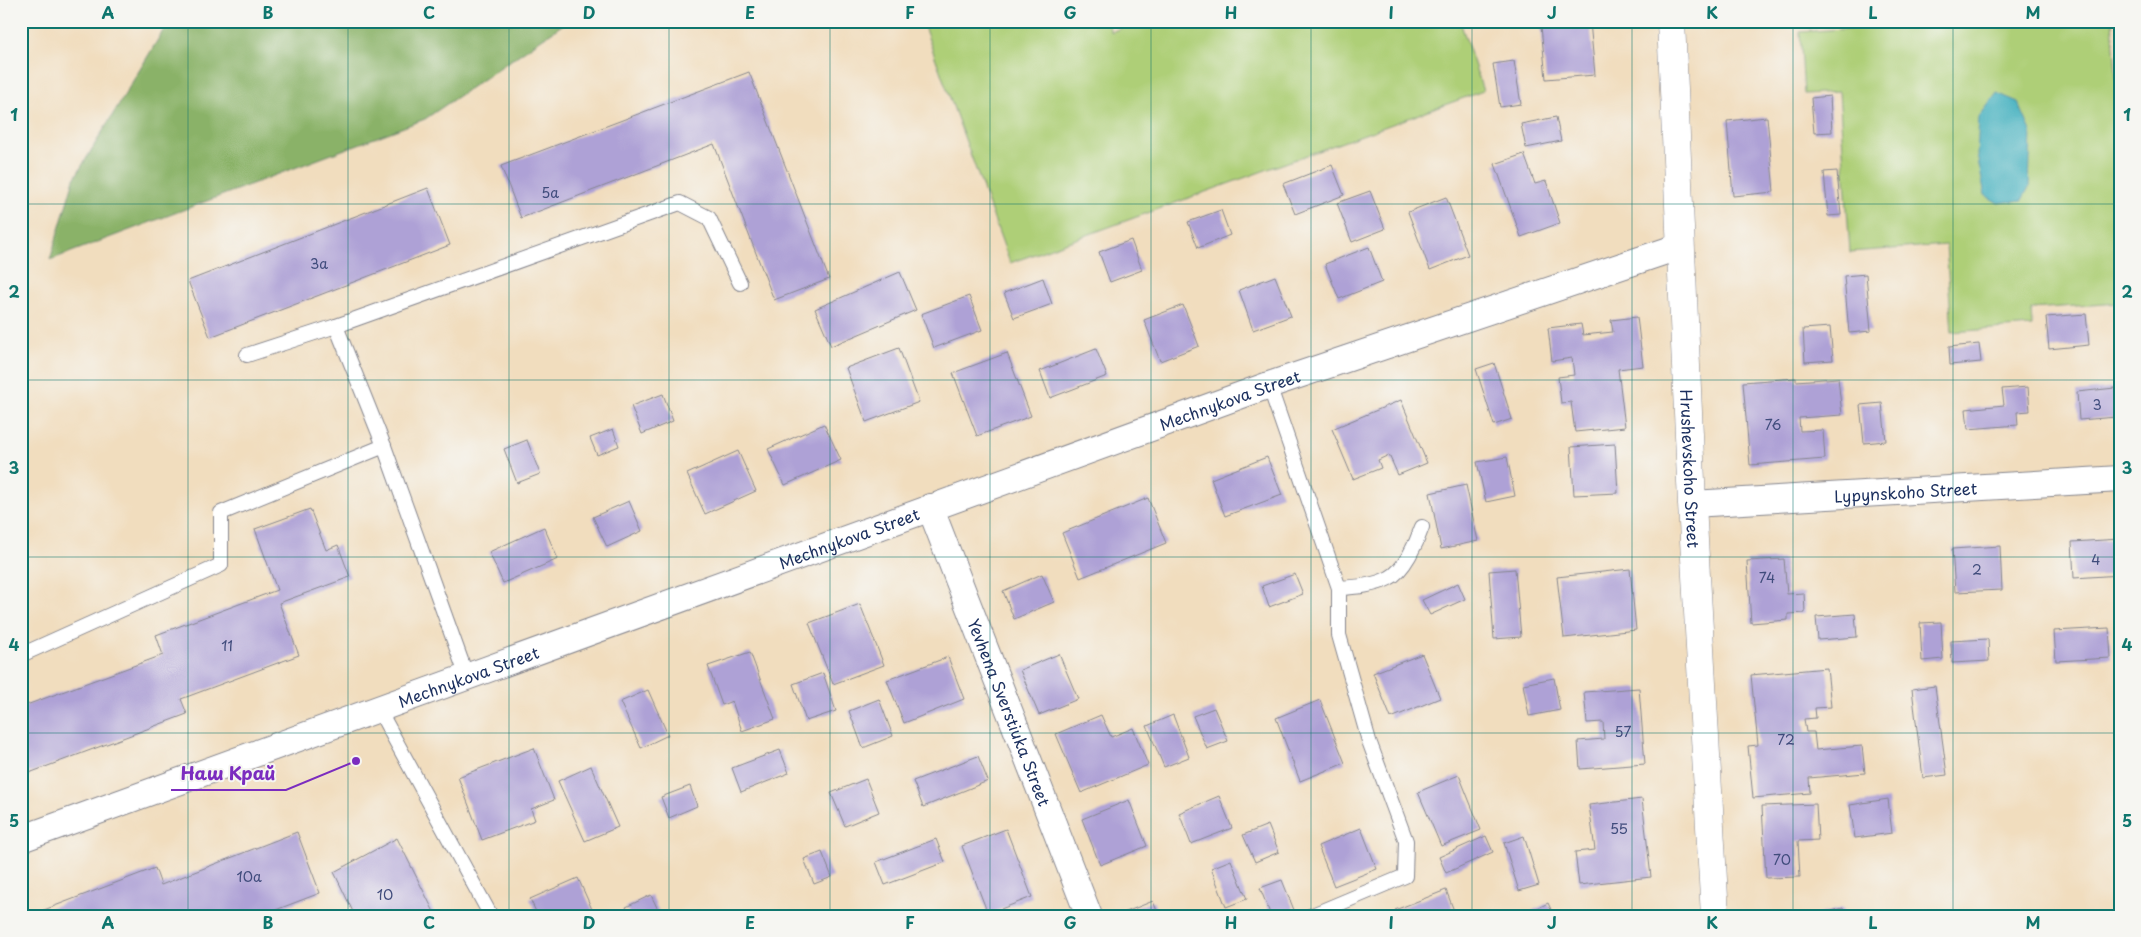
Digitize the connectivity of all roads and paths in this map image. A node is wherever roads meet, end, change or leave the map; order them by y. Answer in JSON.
{"nodes":[{"id":1,"x":1671,"y":21,"type":"edge"},
{"id":2,"x":1681,"y":246,"type":"junction"},
{"id":3,"x":740,"y":283,"type":"dead end"},
{"id":4,"x":336,"y":326,"type":"junction"},
{"id":5,"x":247,"y":355,"type":"dead end"},
{"id":6,"x":1269,"y":385,"type":"junction"},
{"id":7,"x":384,"y":446,"type":"junction"},
{"id":8,"x":2120,"y":479,"type":"edge"},
{"id":9,"x":1692,"y":504,"type":"junction"},
{"id":10,"x":930,"y":507,"type":"junction"},
{"id":11,"x":1422,"y":527,"type":"dead end"},
{"id":12,"x":1339,"y":588,"type":"junction"},
{"id":13,"x":21,"y":655,"type":"edge"},
{"id":14,"x":467,"y":677,"type":"junction"},
{"id":15,"x":379,"y":710,"type":"junction"},
{"id":16,"x":21,"y":839,"type":"edge"},
{"id":17,"x":491,"y":916,"type":"edge"},
{"id":18,"x":1089,"y":916,"type":"edge"},
{"id":19,"x":1310,"y":916,"type":"edge"},
{"id":20,"x":1715,"y":916,"type":"edge"}],
"edges":[{"from":1,"to":2,"type":"street","name":"Hrushevskoho Street"},
{"from":2,"to":6,"type":"street","name":"Mechnykova Street"},
{"from":2,"to":9,"type":"street","name":"Hrushevskoho Street"},
{"from":3,"to":4,"type":"lane"},
{"from":4,"to":5,"type":"lane"},
{"from":4,"to":7,"type":"lane"},
{"from":6,"to":10,"type":"street","name":"Mechnykova Street"},
{"from":6,"to":12,"type":"lane"},
{"from":7,"to":13,"type":"lane"},
{"from":7,"to":14,"type":"lane"},
{"from":8,"to":9,"type":"street","name":"Lypynskoho Street"},
{"from":9,"to":20,"type":"street","name":"Hrushevskoho Street"},
{"from":10,"to":14,"type":"street","name":"Mechnykova Street"},
{"from":10,"to":18,"type":"street","name":"Yevhena Sverstiuka Street"},
{"from":11,"to":12,"type":"lane"},
{"from":12,"to":19,"type":"lane"},
{"from":14,"to":15,"type":"street","name":"Mechnykova Street"},
{"from":15,"to":16,"type":"street","name":"Mechnykova Street"},
{"from":15,"to":17,"type":"lane"}]}
